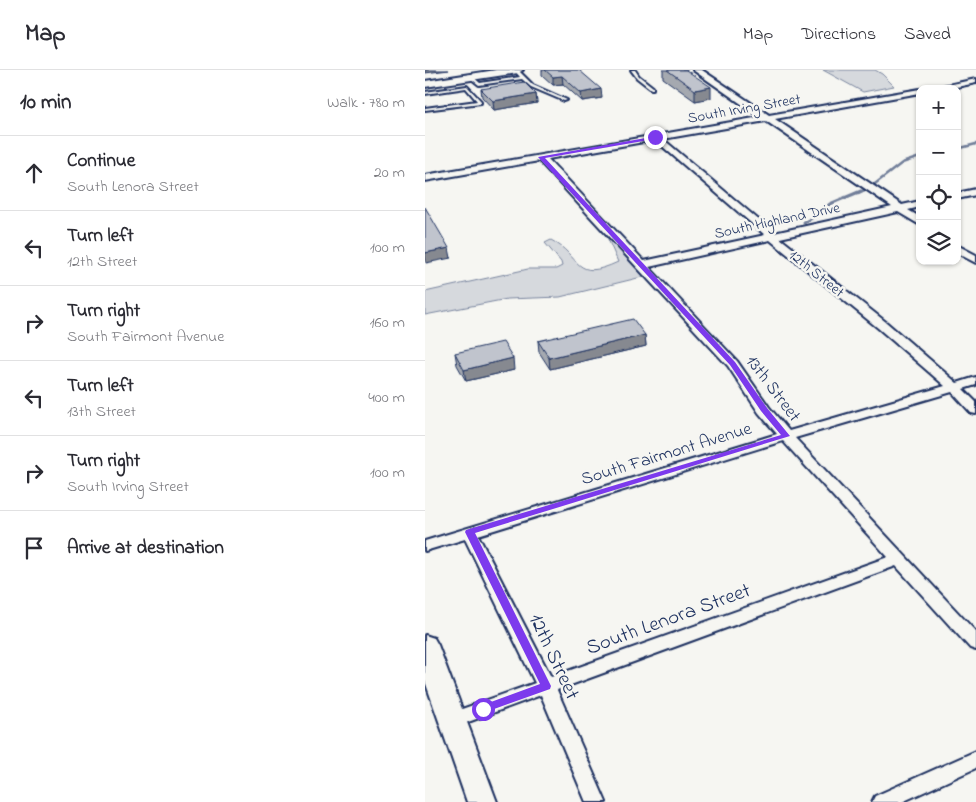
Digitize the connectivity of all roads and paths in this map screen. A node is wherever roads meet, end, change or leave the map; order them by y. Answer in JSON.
{"nodes":[{"id":1,"x":633,"y":70,"type":"edge"},
{"id":2,"x":697,"y":70,"type":"edge"},
{"id":3,"x":519,"y":73,"type":"edge"},
{"id":4,"x":490,"y":75,"type":"edge"},
{"id":5,"x":475,"y":80,"type":"junction"},
{"id":6,"x":976,"y":81,"type":"edge"},
{"id":7,"x":425,"y":84,"type":"edge"},
{"id":8,"x":954,"y":85,"type":"edge"},
{"id":9,"x":532,"y":86,"type":"junction"},
{"id":10,"x":523,"y":87,"type":"edge"},
{"id":11,"x":483,"y":88,"type":"edge"},
{"id":12,"x":652,"y":88,"type":"dead end"},
{"id":13,"x":916,"y":92,"type":"edge"},
{"id":14,"x":425,"y":93,"type":"edge"},
{"id":15,"x":565,"y":100,"type":"dead end"},
{"id":16,"x":425,"y":109,"type":"edge"},
{"id":17,"x":770,"y":118,"type":"junction"},
{"id":18,"x":655,"y":137,"type":"junction"},
{"id":19,"x":541,"y":157,"type":"junction"},
{"id":20,"x":425,"y":178,"type":"edge"},
{"id":21,"x":976,"y":192,"type":"edge"},
{"id":22,"x":961,"y":195,"type":"edge"},
{"id":23,"x":916,"y":205,"type":"edge"},
{"id":24,"x":900,"y":208,"type":"junction"},
{"id":25,"x":917,"y":220,"type":"edge"},
{"id":26,"x":772,"y":236,"type":"junction"},
{"id":27,"x":961,"y":251,"type":"edge"},
{"id":28,"x":976,"y":260,"type":"edge"},
{"id":29,"x":641,"y":265,"type":"junction"},
{"id":30,"x":976,"y":381,"type":"edge"},
{"id":31,"x":954,"y":387,"type":"junction"},
{"id":32,"x":976,"y":410,"type":"edge"},
{"id":33,"x":786,"y":436,"type":"junction"},
{"id":34,"x":469,"y":532,"type":"junction"},
{"id":35,"x":425,"y":546,"type":"edge"},
{"id":36,"x":899,"y":559,"type":"junction"},
{"id":37,"x":976,"y":643,"type":"edge"},
{"id":38,"x":425,"y":645,"type":"edge"},
{"id":39,"x":546,"y":686,"type":"junction"},
{"id":40,"x":452,"y":720,"type":"junction"},
{"id":41,"x":976,"y":759,"type":"edge"},
{"id":42,"x":482,"y":802,"type":"edge"},
{"id":43,"x":596,"y":802,"type":"edge"},
{"id":44,"x":882,"y":802,"type":"edge"}],
"edges":[{"from":1,"to":12,"type":"lane"},
{"from":2,"to":17,"type":"street"},
{"from":3,"to":4,"type":"main road"},
{"from":3,"to":9,"type":"lane"},
{"from":4,"to":5,"type":"main road"},
{"from":5,"to":7,"type":"main road"},
{"from":5,"to":11,"type":"lane"},
{"from":6,"to":8,"type":"street"},
{"from":9,"to":10,"type":"lane"},
{"from":9,"to":15,"type":"lane"},
{"from":13,"to":17,"type":"street","name":"South Irving Street"},
{"from":14,"to":16,"type":"lane"},
{"from":17,"to":18,"type":"street","name":"South Irving Street"},
{"from":17,"to":24,"type":"street"},
{"from":18,"to":19,"type":"street","name":"South Irving Street"},
{"from":18,"to":26,"type":"street","name":"12th Street"},
{"from":19,"to":20,"type":"street","name":"South Irving Street"},
{"from":19,"to":29,"type":"street","name":"13th Street"},
{"from":21,"to":22,"type":"street"},
{"from":23,"to":24,"type":"street","name":"South Highland Drive"},
{"from":24,"to":25,"type":"street"},
{"from":24,"to":26,"type":"street","name":"South Highland Drive"},
{"from":26,"to":29,"type":"street","name":"South Highland Drive"},
{"from":26,"to":31,"type":"street","name":"12th Street"},
{"from":27,"to":28,"type":"street"},
{"from":29,"to":33,"type":"street","name":"13th Street"},
{"from":30,"to":31,"type":"street","name":"South Fairmont Avenue"},
{"from":31,"to":32,"type":"street","name":"12th Street"},
{"from":31,"to":33,"type":"street","name":"South Fairmont Avenue"},
{"from":33,"to":34,"type":"street","name":"South Fairmont Avenue"},
{"from":33,"to":36,"type":"street","name":"13th Street"},
{"from":34,"to":35,"type":"street","name":"South Fairmont Avenue"},
{"from":34,"to":39,"type":"street","name":"12th Street"},
{"from":36,"to":37,"type":"street","name":"13th Street"},
{"from":36,"to":39,"type":"street","name":"South Lenora Street"},
{"from":38,"to":40,"type":"main road"},
{"from":39,"to":40,"type":"street","name":"South Lenora Street"},
{"from":39,"to":43,"type":"street","name":"12th Street"},
{"from":40,"to":42,"type":"main road"},
{"from":41,"to":44,"type":"street"}]}
